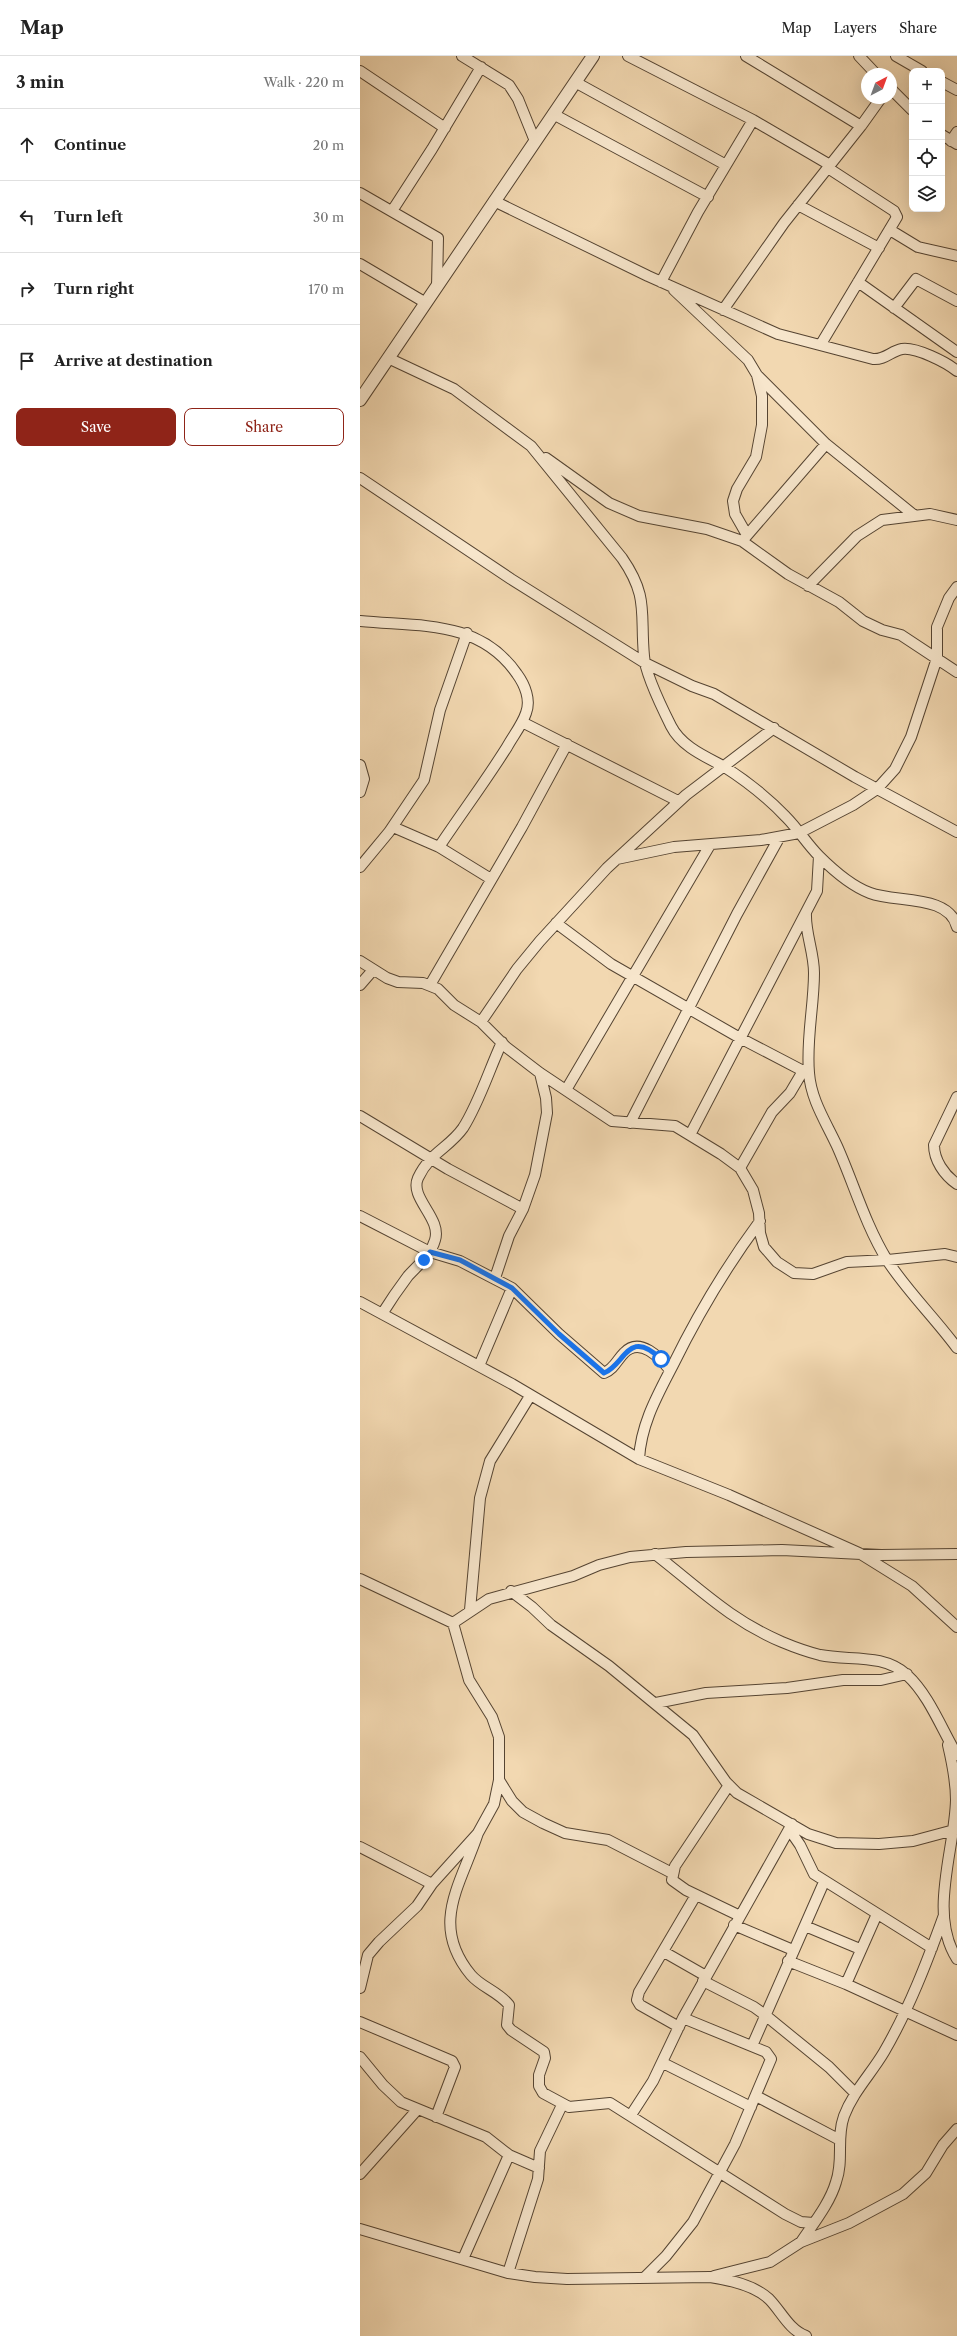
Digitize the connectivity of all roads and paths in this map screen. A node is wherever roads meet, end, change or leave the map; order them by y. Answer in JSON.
{"nodes":[{"id":1,"x":462,"y":56,"type":"edge"},
{"id":2,"x":593,"y":56,"type":"edge"},
{"id":3,"x":628,"y":56,"type":"edge"},
{"id":4,"x":746,"y":56,"type":"edge"},
{"id":5,"x":859,"y":56,"type":"edge"},
{"id":6,"x":896,"y":56,"type":"edge"},
{"id":7,"x":481,"y":67,"type":"junction"},
{"id":8,"x":870,"y":68,"type":"edge"},
{"id":9,"x":917,"y":68,"type":"edge"},
{"id":10,"x":360,"y":71,"type":"edge"},
{"id":11,"x":575,"y":82,"type":"junction"},
{"id":12,"x":945,"y":84,"type":"edge"},
{"id":13,"x":957,"y":90,"type":"edge"},
{"id":14,"x":897,"y":95,"type":"edge"},
{"id":15,"x":877,"y":104,"type":"edge"},
{"id":16,"x":909,"y":107,"type":"edge"},
{"id":17,"x":553,"y":114,"type":"junction"},
{"id":18,"x":753,"y":120,"type":"junction"},
{"id":19,"x":862,"y":126,"type":"junction"},
{"id":20,"x":445,"y":128,"type":"junction"},
{"id":21,"x":957,"y":132,"type":"edge"},
{"id":22,"x":950,"y":140,"type":"edge"},
{"id":23,"x":535,"y":141,"type":"junction"},
{"id":24,"x":726,"y":165,"type":"junction"},
{"id":25,"x":829,"y":167,"type":"junction"},
{"id":26,"x":360,"y":193,"type":"edge"},
{"id":27,"x":708,"y":197,"type":"junction"},
{"id":28,"x":494,"y":201,"type":"junction"},
{"id":29,"x":798,"y":205,"type":"junction"},
{"id":30,"x":392,"y":211,"type":"junction"},
{"id":31,"x":890,"y":230,"type":"junction"},
{"id":32,"x":879,"y":248,"type":"junction"},
{"id":33,"x":957,"y":256,"type":"edge"},
{"id":34,"x":360,"y":264,"type":"edge"},
{"id":35,"x":858,"y":282,"type":"junction"},
{"id":36,"x":665,"y":284,"type":"junction"},
{"id":37,"x":437,"y":287,"type":"junction"},
{"id":38,"x":957,"y":301,"type":"edge"},
{"id":39,"x":426,"y":303,"type":"junction"},
{"id":40,"x":894,"y":308,"type":"junction"},
{"id":41,"x":722,"y":310,"type":"junction"},
{"id":42,"x":820,"y":344,"type":"junction"},
{"id":43,"x":957,"y":352,"type":"edge"},
{"id":44,"x":388,"y":358,"type":"junction"},
{"id":45,"x":956,"y":366,"type":"edge"},
{"id":46,"x":757,"y":375,"type":"junction"},
{"id":47,"x":360,"y":400,"type":"edge"},
{"id":48,"x":826,"y":444,"type":"junction"},
{"id":49,"x":530,"y":446,"type":"junction"},
{"id":50,"x":360,"y":478,"type":"edge"},
{"id":51,"x":915,"y":516,"type":"junction"},
{"id":52,"x":957,"y":520,"type":"edge"},
{"id":53,"x":745,"y":538,"type":"junction"},
{"id":54,"x":808,"y":586,"type":"junction"},
{"id":55,"x":957,"y":587,"type":"edge"},
{"id":56,"x":953,"y":600,"type":"edge"},
{"id":57,"x":360,"y":621,"type":"edge"},
{"id":58,"x":467,"y":633,"type":"junction"},
{"id":59,"x":937,"y":658,"type":"junction"},
{"id":60,"x":645,"y":663,"type":"junction"},
{"id":61,"x":957,"y":672,"type":"edge"},
{"id":62,"x":522,"y":722,"type":"junction"},
{"id":63,"x":774,"y":728,"type":"junction"},
{"id":64,"x":567,"y":744,"type":"junction"},
{"id":65,"x":360,"y":765,"type":"edge"},
{"id":66,"x":722,"y":766,"type":"junction"},
{"id":67,"x":877,"y":789,"type":"junction"},
{"id":68,"x":360,"y":792,"type":"edge"},
{"id":69,"x":678,"y":801,"type":"junction"},
{"id":70,"x":393,"y":826,"type":"junction"},
{"id":71,"x":957,"y":832,"type":"edge"},
{"id":72,"x":799,"y":833,"type":"junction"},
{"id":73,"x":779,"y":838,"type":"junction"},
{"id":74,"x":710,"y":845,"type":"junction"},
{"id":75,"x":439,"y":848,"type":"junction"},
{"id":76,"x":819,"y":856,"type":"junction"},
{"id":77,"x":618,"y":859,"type":"junction"},
{"id":78,"x":362,"y":860,"type":"edge"},
{"id":79,"x":491,"y":879,"type":"junction"},
{"id":80,"x":806,"y":913,"type":"junction"},
{"id":81,"x":556,"y":923,"type":"junction"},
{"id":82,"x":957,"y":927,"type":"edge"},
{"id":83,"x":360,"y":961,"type":"edge"},
{"id":84,"x":373,"y":970,"type":"junction"},
{"id":85,"x":634,"y":976,"type":"junction"},
{"id":86,"x":360,"y":985,"type":"edge"},
{"id":87,"x":430,"y":985,"type":"junction"},
{"id":88,"x":689,"y":1009,"type":"junction"},
{"id":89,"x":481,"y":1022,"type":"junction"},
{"id":90,"x":740,"y":1038,"type":"junction"},
{"id":91,"x":502,"y":1042,"type":"junction"},
{"id":92,"x":540,"y":1073,"type":"junction"},
{"id":93,"x":806,"y":1073,"type":"junction"},
{"id":94,"x":566,"y":1090,"type":"junction"},
{"id":95,"x":957,"y":1097,"type":"edge"},
{"id":96,"x":360,"y":1116,"type":"edge"},
{"id":97,"x":630,"y":1123,"type":"junction"},
{"id":98,"x":690,"y":1135,"type":"junction"},
{"id":99,"x":430,"y":1158,"type":"junction"},
{"id":100,"x":740,"y":1168,"type":"junction"},
{"id":101,"x":957,"y":1184,"type":"edge"},
{"id":102,"x":523,"y":1209,"type":"junction"},
{"id":103,"x":360,"y":1216,"type":"edge"},
{"id":104,"x":760,"y":1221,"type":"junction"},
{"id":105,"x":430,"y":1252,"type":"junction"},
{"id":106,"x":956,"y":1254,"type":"edge"},
{"id":107,"x":888,"y":1260,"type":"junction"},
{"id":108,"x":495,"y":1278,"type":"junction"},
{"id":109,"x":512,"y":1288,"type":"junction"},
{"id":110,"x":360,"y":1302,"type":"edge"},
{"id":111,"x":382,"y":1314,"type":"junction"},
{"id":112,"x":957,"y":1348,"type":"edge"},
{"id":113,"x":479,"y":1366,"type":"junction"},
{"id":114,"x":670,"y":1370,"type":"junction"},
{"id":115,"x":530,"y":1396,"type":"junction"},
{"id":116,"x":639,"y":1459,"type":"junction"},
{"id":117,"x":655,"y":1554,"type":"junction"},
{"id":118,"x":859,"y":1554,"type":"junction"},
{"id":119,"x":957,"y":1554,"type":"edge"},
{"id":120,"x":360,"y":1579,"type":"edge"},
{"id":121,"x":511,"y":1592,"type":"junction"},
{"id":122,"x":470,"y":1610,"type":"junction"},
{"id":123,"x":453,"y":1623,"type":"junction"},
{"id":124,"x":957,"y":1626,"type":"edge"},
{"id":125,"x":907,"y":1674,"type":"junction"},
{"id":126,"x":656,"y":1703,"type":"junction"},
{"id":127,"x":945,"y":1736,"type":"junction"},
{"id":128,"x":957,"y":1755,"type":"edge"},
{"id":129,"x":499,"y":1780,"type":"junction"},
{"id":130,"x":729,"y":1785,"type":"junction"},
{"id":131,"x":791,"y":1827,"type":"junction"},
{"id":132,"x":954,"y":1830,"type":"junction"},
{"id":133,"x":478,"y":1833,"type":"junction"},
{"id":134,"x":360,"y":1847,"type":"edge"},
{"id":135,"x":672,"y":1873,"type":"junction"},
{"id":136,"x":824,"y":1882,"type":"junction"},
{"id":137,"x":432,"y":1884,"type":"junction"},
{"id":138,"x":696,"y":1895,"type":"junction"},
{"id":139,"x":876,"y":1914,"type":"junction"},
{"id":140,"x":944,"y":1915,"type":"junction"},
{"id":141,"x":740,"y":1916,"type":"junction"},
{"id":142,"x":734,"y":1925,"type":"junction"},
{"id":143,"x":805,"y":1926,"type":"junction"},
{"id":144,"x":932,"y":1948,"type":"junction"},
{"id":145,"x":860,"y":1949,"type":"junction"},
{"id":146,"x":793,"y":1950,"type":"junction"},
{"id":147,"x":664,"y":1952,"type":"junction"},
{"id":148,"x":364,"y":1956,"type":"edge"},
{"id":149,"x":957,"y":1959,"type":"edge"},
{"id":150,"x":788,"y":1961,"type":"junction"},
{"id":151,"x":704,"y":1978,"type":"junction"},
{"id":152,"x":846,"y":1984,"type":"junction"},
{"id":153,"x":360,"y":1988,"type":"edge"},
{"id":154,"x":904,"y":2012,"type":"junction"},
{"id":155,"x":765,"y":2015,"type":"junction"},
{"id":156,"x":360,"y":2022,"type":"edge"},
{"id":157,"x":681,"y":2022,"type":"junction"},
{"id":158,"x":957,"y":2035,"type":"edge"},
{"id":159,"x":752,"y":2046,"type":"junction"},
{"id":160,"x":360,"y":2057,"type":"edge"},
{"id":161,"x":663,"y":2063,"type":"junction"},
{"id":162,"x":855,"y":2093,"type":"junction"},
{"id":163,"x":756,"y":2096,"type":"junction"},
{"id":164,"x":562,"y":2105,"type":"junction"},
{"id":165,"x":751,"y":2107,"type":"junction"},
{"id":166,"x":417,"y":2110,"type":"junction"},
{"id":167,"x":631,"y":2115,"type":"junction"},
{"id":168,"x":436,"y":2117,"type":"junction"},
{"id":169,"x":957,"y":2129,"type":"edge"},
{"id":170,"x":838,"y":2139,"type":"junction"},
{"id":171,"x":509,"y":2155,"type":"junction"},
{"id":172,"x":539,"y":2168,"type":"junction"},
{"id":173,"x":720,"y":2171,"type":"junction"},
{"id":174,"x":360,"y":2174,"type":"edge"},
{"id":175,"x":813,"y":2223,"type":"junction"},
{"id":176,"x":360,"y":2229,"type":"edge"},
{"id":177,"x":801,"y":2242,"type":"junction"},
{"id":178,"x":462,"y":2259,"type":"junction"},
{"id":179,"x":508,"y":2273,"type":"junction"},
{"id":180,"x":644,"y":2278,"type":"junction"},
{"id":181,"x":710,"y":2278,"type":"junction"},
{"id":182,"x":806,"y":2336,"type":"edge"}],
"edges":[{"from":1,"to":7,"type":"street"},
{"from":2,"to":11,"type":"street"},
{"from":3,"to":18,"type":"street"},
{"from":4,"to":19,"type":"street"},
{"from":5,"to":8,"type":"street"},
{"from":6,"to":9,"type":"street"},
{"from":7,"to":20,"type":"street"},
{"from":7,"to":23,"type":"street"},
{"from":10,"to":20,"type":"street"},
{"from":11,"to":17,"type":"street"},
{"from":11,"to":24,"type":"street"},
{"from":12,"to":13,"type":"street"},
{"from":14,"to":16,"type":"street"},
{"from":15,"to":19,"type":"street"},
{"from":17,"to":23,"type":"street"},
{"from":17,"to":27,"type":"street"},
{"from":18,"to":24,"type":"street"},
{"from":18,"to":25,"type":"street"},
{"from":19,"to":25,"type":"street"},
{"from":20,"to":30,"type":"street"},
{"from":21,"to":22,"type":"street"},
{"from":23,"to":28,"type":"street"},
{"from":24,"to":27,"type":"street"},
{"from":25,"to":29,"type":"street"},
{"from":25,"to":31,"type":"street"},
{"from":26,"to":30,"type":"street"},
{"from":27,"to":36,"type":"street"},
{"from":28,"to":36,"type":"street"},
{"from":28,"to":37,"type":"street"},
{"from":29,"to":32,"type":"street"},
{"from":29,"to":41,"type":"street"},
{"from":30,"to":37,"type":"street"},
{"from":31,"to":32,"type":"street"},
{"from":31,"to":33,"type":"street"},
{"from":32,"to":35,"type":"street"},
{"from":34,"to":39,"type":"street"},
{"from":35,"to":40,"type":"street"},
{"from":35,"to":42,"type":"street"},
{"from":36,"to":41,"type":"street"},
{"from":36,"to":46,"type":"street"},
{"from":37,"to":39,"type":"street"},
{"from":38,"to":40,"type":"street"},
{"from":39,"to":44,"type":"street"},
{"from":40,"to":43,"type":"street"},
{"from":41,"to":42,"type":"street"},
{"from":42,"to":45,"type":"street"},
{"from":44,"to":47,"type":"street"},
{"from":44,"to":49,"type":"street"},
{"from":46,"to":48,"type":"street"},
{"from":46,"to":53,"type":"street"},
{"from":48,"to":51,"type":"street"},
{"from":48,"to":53,"type":"street"},
{"from":49,"to":53,"type":"street"},
{"from":49,"to":60,"type":"street"},
{"from":50,"to":60,"type":"street"},
{"from":51,"to":52,"type":"street"},
{"from":51,"to":54,"type":"street"},
{"from":53,"to":54,"type":"street"},
{"from":54,"to":59,"type":"street"},
{"from":55,"to":56,"type":"street"},
{"from":56,"to":59,"type":"street"},
{"from":57,"to":58,"type":"street"},
{"from":58,"to":62,"type":"street"},
{"from":58,"to":70,"type":"street"},
{"from":59,"to":61,"type":"street"},
{"from":59,"to":67,"type":"street"},
{"from":60,"to":63,"type":"street"},
{"from":60,"to":66,"type":"street"},
{"from":62,"to":64,"type":"street"},
{"from":62,"to":75,"type":"street"},
{"from":63,"to":66,"type":"street"},
{"from":63,"to":67,"type":"street"},
{"from":64,"to":69,"type":"street"},
{"from":64,"to":79,"type":"street"},
{"from":65,"to":68,"type":"street"},
{"from":66,"to":69,"type":"street"},
{"from":66,"to":72,"type":"street"},
{"from":67,"to":71,"type":"street"},
{"from":67,"to":72,"type":"street"},
{"from":69,"to":77,"type":"street"},
{"from":70,"to":75,"type":"street"},
{"from":70,"to":78,"type":"street"},
{"from":72,"to":73,"type":"street"},
{"from":72,"to":76,"type":"street"},
{"from":73,"to":74,"type":"street"},
{"from":73,"to":88,"type":"street"},
{"from":74,"to":77,"type":"street"},
{"from":74,"to":85,"type":"street"},
{"from":75,"to":79,"type":"street"},
{"from":76,"to":80,"type":"street"},
{"from":76,"to":82,"type":"street"},
{"from":77,"to":81,"type":"street"},
{"from":79,"to":87,"type":"street"},
{"from":80,"to":90,"type":"street"},
{"from":80,"to":93,"type":"street"},
{"from":81,"to":85,"type":"street"},
{"from":81,"to":89,"type":"street"},
{"from":83,"to":84,"type":"street"},
{"from":84,"to":86,"type":"street"},
{"from":84,"to":87,"type":"street"},
{"from":85,"to":88,"type":"street"},
{"from":85,"to":94,"type":"street"},
{"from":87,"to":89,"type":"street"},
{"from":88,"to":90,"type":"street"},
{"from":88,"to":97,"type":"street"},
{"from":89,"to":91,"type":"street"},
{"from":90,"to":93,"type":"street"},
{"from":90,"to":98,"type":"street"},
{"from":91,"to":92,"type":"street"},
{"from":91,"to":99,"type":"street"},
{"from":92,"to":94,"type":"street"},
{"from":92,"to":102,"type":"street"},
{"from":93,"to":100,"type":"street"},
{"from":93,"to":107,"type":"street"},
{"from":94,"to":97,"type":"street"},
{"from":95,"to":101,"type":"street"},
{"from":96,"to":99,"type":"street"},
{"from":97,"to":98,"type":"street"},
{"from":98,"to":100,"type":"street"},
{"from":99,"to":102,"type":"street"},
{"from":99,"to":105,"type":"street"},
{"from":100,"to":104,"type":"street"},
{"from":102,"to":108,"type":"street"},
{"from":103,"to":105,"type":"street"},
{"from":104,"to":107,"type":"street"},
{"from":104,"to":114,"type":"street"},
{"from":105,"to":108,"type":"street"},
{"from":105,"to":111,"type":"street"},
{"from":106,"to":107,"type":"street"},
{"from":107,"to":112,"type":"street"},
{"from":108,"to":109,"type":"street"},
{"from":109,"to":113,"type":"street"},
{"from":109,"to":114,"type":"street"},
{"from":110,"to":111,"type":"street"},
{"from":111,"to":113,"type":"street"},
{"from":113,"to":115,"type":"street"},
{"from":114,"to":116,"type":"street"},
{"from":115,"to":116,"type":"street"},
{"from":115,"to":122,"type":"street"},
{"from":116,"to":118,"type":"street"},
{"from":117,"to":118,"type":"street"},
{"from":117,"to":121,"type":"street"},
{"from":117,"to":125,"type":"street"},
{"from":118,"to":119,"type":"street"},
{"from":118,"to":124,"type":"street"},
{"from":120,"to":123,"type":"street"},
{"from":121,"to":122,"type":"street"},
{"from":121,"to":126,"type":"street"},
{"from":122,"to":123,"type":"street"},
{"from":123,"to":129,"type":"street"},
{"from":125,"to":126,"type":"street"},
{"from":125,"to":127,"type":"street"},
{"from":126,"to":130,"type":"street"},
{"from":127,"to":128,"type":"street"},
{"from":127,"to":132,"type":"street"},
{"from":129,"to":133,"type":"street"},
{"from":129,"to":135,"type":"street"},
{"from":130,"to":131,"type":"street"},
{"from":130,"to":135,"type":"street"},
{"from":131,"to":132,"type":"street"},
{"from":131,"to":136,"type":"street"},
{"from":131,"to":141,"type":"street"},
{"from":132,"to":140,"type":"street"},
{"from":133,"to":137,"type":"street"},
{"from":133,"to":164,"type":"street"},
{"from":134,"to":137,"type":"street"},
{"from":135,"to":138,"type":"street"},
{"from":136,"to":139,"type":"street"},
{"from":136,"to":143,"type":"street"},
{"from":137,"to":148,"type":"street"},
{"from":138,"to":141,"type":"street"},
{"from":138,"to":147,"type":"street"},
{"from":139,"to":144,"type":"street"},
{"from":139,"to":145,"type":"street"},
{"from":140,"to":144,"type":"street"},
{"from":140,"to":149,"type":"street"},
{"from":141,"to":142,"type":"street"},
{"from":142,"to":146,"type":"street"},
{"from":142,"to":151,"type":"street"},
{"from":143,"to":145,"type":"street"},
{"from":143,"to":146,"type":"street"},
{"from":144,"to":154,"type":"street"},
{"from":145,"to":152,"type":"street"},
{"from":146,"to":150,"type":"street"},
{"from":147,"to":151,"type":"street"},
{"from":147,"to":157,"type":"street"},
{"from":148,"to":153,"type":"street"},
{"from":150,"to":152,"type":"street"},
{"from":150,"to":155,"type":"street"},
{"from":151,"to":155,"type":"street"},
{"from":151,"to":157,"type":"street"},
{"from":152,"to":154,"type":"street"},
{"from":154,"to":158,"type":"street"},
{"from":154,"to":162,"type":"street"},
{"from":155,"to":159,"type":"street"},
{"from":155,"to":162,"type":"street"},
{"from":156,"to":168,"type":"street"},
{"from":157,"to":159,"type":"street"},
{"from":157,"to":161,"type":"street"},
{"from":159,"to":163,"type":"street"},
{"from":160,"to":166,"type":"street"},
{"from":161,"to":165,"type":"street"},
{"from":161,"to":167,"type":"street"},
{"from":162,"to":170,"type":"street"},
{"from":163,"to":165,"type":"street"},
{"from":163,"to":170,"type":"street"},
{"from":164,"to":167,"type":"street"},
{"from":164,"to":172,"type":"street"},
{"from":165,"to":173,"type":"street"},
{"from":166,"to":168,"type":"street"},
{"from":166,"to":174,"type":"street"},
{"from":167,"to":173,"type":"street"},
{"from":168,"to":171,"type":"street"},
{"from":169,"to":177,"type":"street"},
{"from":170,"to":175,"type":"street"},
{"from":171,"to":172,"type":"street"},
{"from":171,"to":178,"type":"street"},
{"from":172,"to":179,"type":"street"},
{"from":173,"to":175,"type":"street"},
{"from":173,"to":180,"type":"street"},
{"from":175,"to":177,"type":"street"},
{"from":176,"to":178,"type":"street"},
{"from":177,"to":181,"type":"street"},
{"from":178,"to":179,"type":"street"},
{"from":179,"to":180,"type":"street"},
{"from":180,"to":181,"type":"street"},
{"from":181,"to":182,"type":"street"}]}
